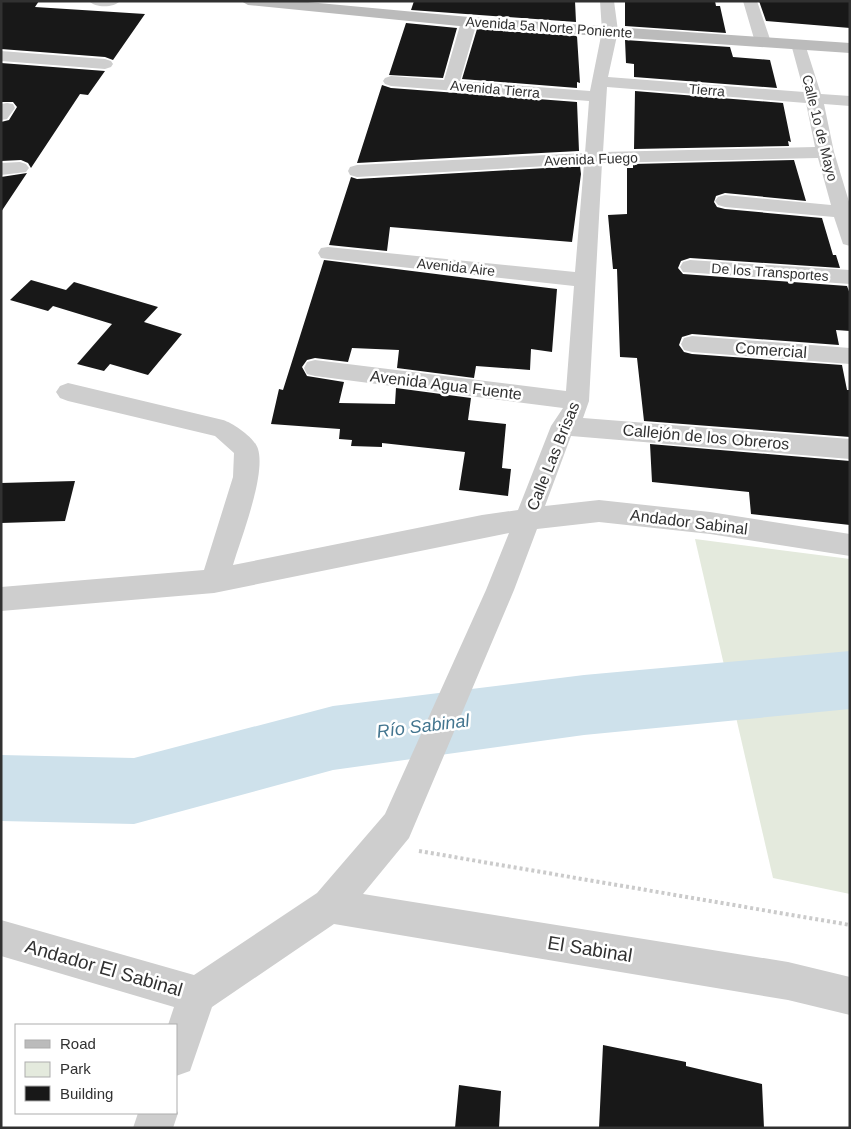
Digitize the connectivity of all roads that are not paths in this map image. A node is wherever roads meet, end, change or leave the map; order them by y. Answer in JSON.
{"nodes":[{"id":1,"x":96,"y":1,"type":"edge"},
{"id":2,"x":113,"y":1,"type":"edge"},
{"id":3,"x":248,"y":1,"type":"edge"},
{"id":4,"x":606,"y":1,"type":"edge"},
{"id":5,"x":750,"y":1,"type":"edge"},
{"id":6,"x":469,"y":22,"type":"junction"},
{"id":7,"x":610,"y":31,"type":"junction"},
{"id":8,"x":763,"y":42,"type":"junction"},
{"id":9,"x":799,"y":44,"type":"junction"},
{"id":10,"x":850,"y":48,"type":"edge"},
{"id":11,"x":1,"y":56,"type":"edge"},
{"id":12,"x":105,"y":64,"type":"dead end"},
{"id":13,"x":391,"y":81,"type":"dead end"},
{"id":14,"x":451,"y":85,"type":"junction"},
{"id":15,"x":599,"y":89,"type":"junction"},
{"id":16,"x":814,"y":98,"type":"junction"},
{"id":17,"x":850,"y":102,"type":"edge"},
{"id":18,"x":825,"y":152,"type":"junction"},
{"id":19,"x":594,"y":158,"type":"junction"},
{"id":20,"x":20,"y":168,"type":"dead end"},
{"id":21,"x":1,"y":169,"type":"edge"},
{"id":22,"x":358,"y":170,"type":"dead end"},
{"id":23,"x":725,"y":201,"type":"dead end"},
{"id":24,"x":846,"y":212,"type":"edge"},
{"id":25,"x":850,"y":240,"type":"edge"},
{"id":26,"x":328,"y":254,"type":"dead end"},
{"id":27,"x":690,"y":267,"type":"dead end"},
{"id":28,"x":850,"y":277,"type":"edge"},
{"id":29,"x":585,"y":280,"type":"junction"},
{"id":30,"x":692,"y":344,"type":"dead end"},
{"id":31,"x":850,"y":356,"type":"edge"},
{"id":32,"x":314,"y":368,"type":"dead end"},
{"id":33,"x":68,"y":392,"type":"dead end"},
{"id":34,"x":577,"y":401,"type":"junction"},
{"id":35,"x":563,"y":426,"type":"junction"},
{"id":36,"x":850,"y":449,"type":"edge"},
{"id":37,"x":528,"y":519,"type":"junction"},
{"id":38,"x":850,"y":545,"type":"edge"},
{"id":39,"x":214,"y":581,"type":"junction"},
{"id":40,"x":1,"y":599,"type":"edge"},
{"id":41,"x":389,"y":835,"type":"joint"},
{"id":42,"x":330,"y":906,"type":"junction"},
{"id":43,"x":1,"y":938,"type":"edge"},
{"id":44,"x":197,"y":995,"type":"junction"},
{"id":45,"x":850,"y":996,"type":"edge"},
{"id":46,"x":178,"y":1051,"type":"edge"},
{"id":47,"x":158,"y":1114,"type":"edge"},
{"id":48,"x":153,"y":1128,"type":"edge"}],
"edges":[{"from":1,"to":2,"type":"street"},
{"from":3,"to":6,"type":"main road","name":"Avenida 5a Norte Poniente"},
{"from":4,"to":7,"type":"street"},
{"from":5,"to":8,"type":"street"},
{"from":6,"to":7,"type":"main road","name":"Avenida 5a Norte Poniente"},
{"from":6,"to":14,"type":"street"},
{"from":7,"to":8,"type":"main road","name":"Avenida 5a Norte Poniente"},
{"from":7,"to":15,"type":"street","name":"Calle Las Brisas"},
{"from":8,"to":9,"type":"main road","name":"Avenida 5a Norte Poniente"},
{"from":9,"to":10,"type":"main road","name":"Avenida 5a Norte Poniente"},
{"from":9,"to":16,"type":"street","name":"Calle 1o de Mayo"},
{"from":11,"to":12,"type":"street"},
{"from":13,"to":14,"type":"street","name":"Avenida Tierra"},
{"from":14,"to":15,"type":"street","name":"Avenida Tierra"},
{"from":15,"to":16,"type":"street","name":"Tierra"},
{"from":15,"to":19,"type":"street","name":"Calle Las Brisas"},
{"from":16,"to":17,"type":"street","name":"Tierra"},
{"from":16,"to":18,"type":"street","name":"Calle 1o de Mayo"},
{"from":18,"to":19,"type":"street","name":"Avenida Fuego"},
{"from":18,"to":24,"type":"street","name":"Calle 1o de Mayo"},
{"from":19,"to":22,"type":"street","name":"Avenida Fuego"},
{"from":19,"to":29,"type":"street","name":"Calle Las Brisas"},
{"from":20,"to":21,"type":"street"},
{"from":23,"to":24,"type":"street"},
{"from":24,"to":25,"type":"street","name":"Calle 1o de Mayo"},
{"from":26,"to":29,"type":"street","name":"Avenida Aire"},
{"from":27,"to":28,"type":"street","name":"De los Transportes"},
{"from":29,"to":34,"type":"street","name":"Calle Las Brisas"},
{"from":30,"to":31,"type":"street","name":"Comercial"},
{"from":32,"to":34,"type":"street","name":"Avenida Agua Fuente"},
{"from":33,"to":39,"type":"street"},
{"from":34,"to":35,"type":"street","name":"Calle Las Brisas"},
{"from":35,"to":36,"type":"street","name":"Callejón de los Obreros"},
{"from":35,"to":37,"type":"street","name":"Calle Las Brisas"},
{"from":37,"to":38,"type":"street","name":"Andador Sabinal"},
{"from":37,"to":39,"type":"street","name":"Andador Sabinal"},
{"from":37,"to":41,"type":"street","name":"Calle Las Brisas"},
{"from":39,"to":40,"type":"street","name":"Andador Sabinal"},
{"from":41,"to":42,"type":"street","name":"Andador El Sabinal"},
{"from":42,"to":44,"type":"street","name":"Andador El Sabinal"},
{"from":42,"to":45,"type":"street","name":"El Sabinal"},
{"from":43,"to":44,"type":"street","name":"Andador El Sabinal"},
{"from":44,"to":46,"type":"street"},
{"from":47,"to":48,"type":"street"}]}
